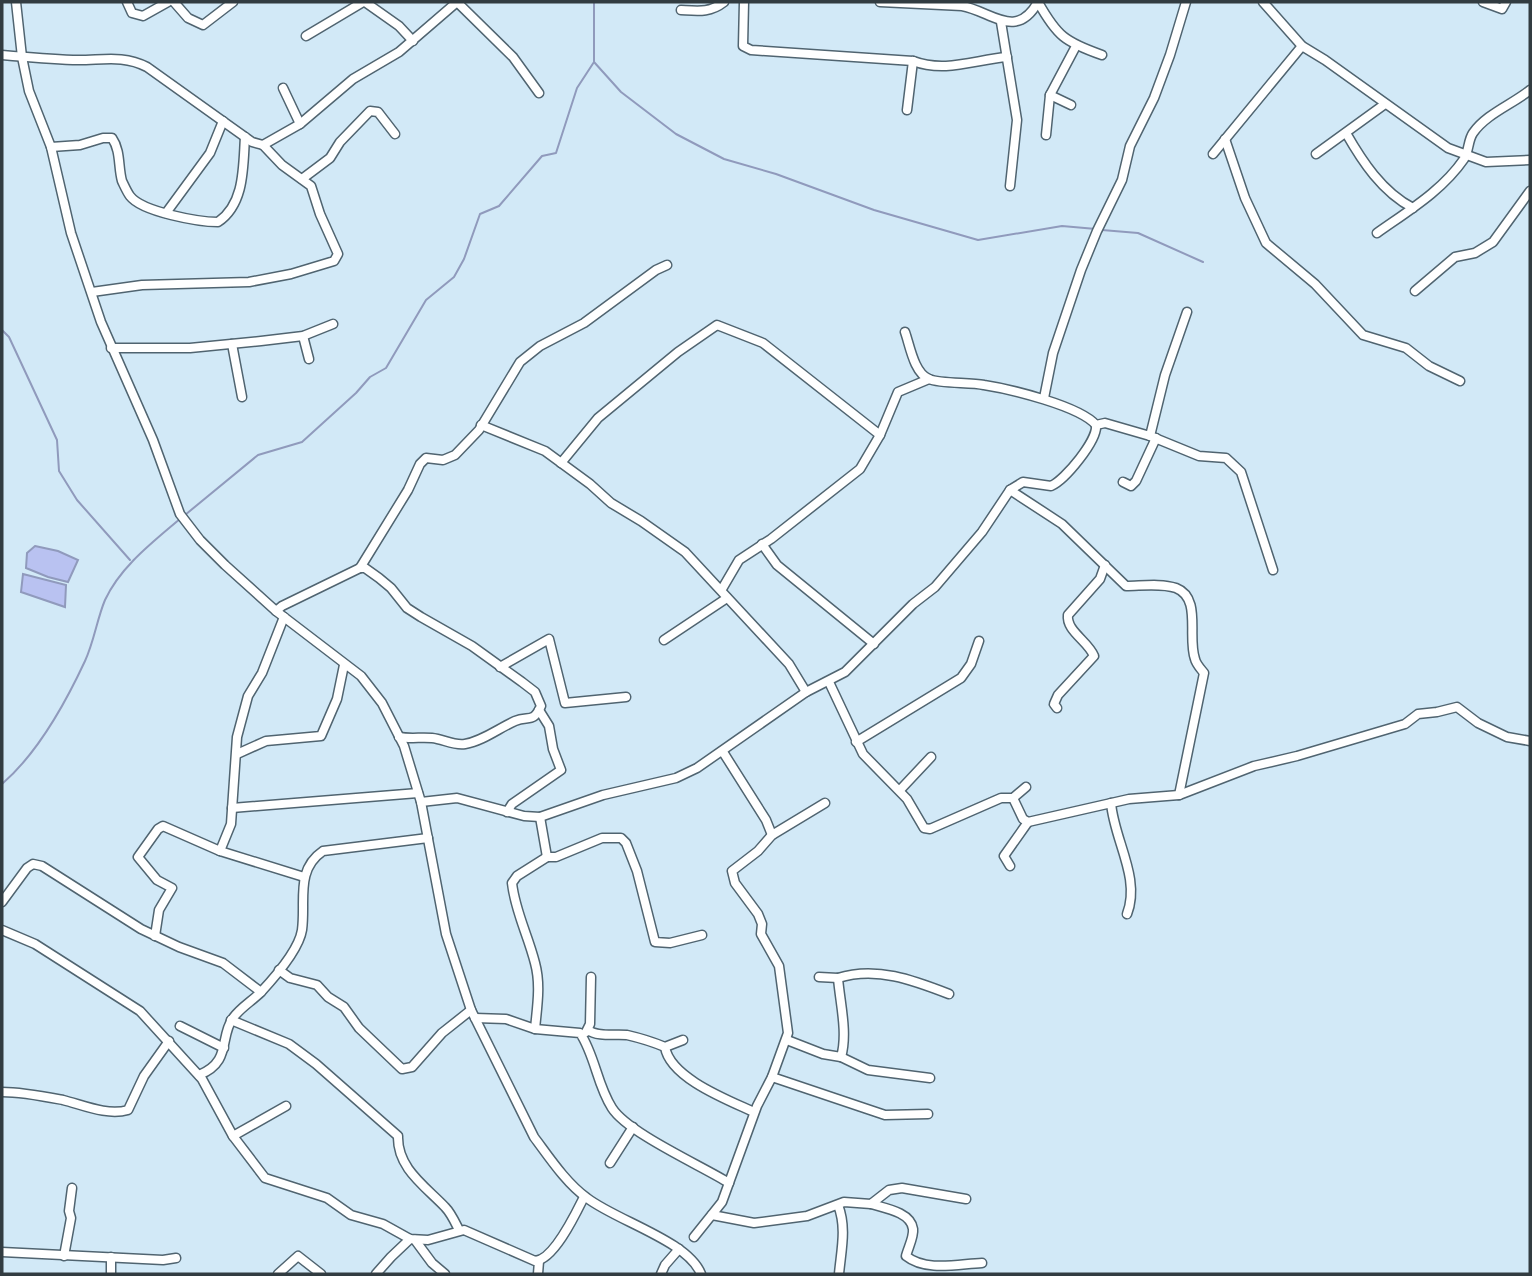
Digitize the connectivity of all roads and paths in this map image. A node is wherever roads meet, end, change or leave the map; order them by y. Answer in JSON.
{"nodes":[{"id":1,"x":16,"y":2,"type":"edge"},
{"id":2,"x":127,"y":2,"type":"edge"},
{"id":3,"x":168,"y":2,"type":"edge"},
{"id":4,"x":174,"y":2,"type":"edge"},
{"id":5,"x":233,"y":2,"type":"edge"},
{"id":6,"x":364,"y":2,"type":"edge"},
{"id":7,"x":457,"y":2,"type":"edge"},
{"id":8,"x":724,"y":2,"type":"edge"},
{"id":9,"x":744,"y":2,"type":"edge"},
{"id":10,"x":880,"y":2,"type":"edge"},
{"id":11,"x":1038,"y":2,"type":"edge"},
{"id":12,"x":1185,"y":2,"type":"edge"},
{"id":13,"x":1263,"y":2,"type":"edge"},
{"id":14,"x":1483,"y":2,"type":"edge"},
{"id":15,"x":1506,"y":2,"type":"edge"},
{"id":16,"x":681,"y":10,"type":"dead end"},
{"id":17,"x":1001,"y":22,"type":"junction"},
{"id":18,"x":306,"y":36,"type":"dead end"},
{"id":19,"x":413,"y":41,"type":"junction"},
{"id":20,"x":1076,"y":46,"type":"junction"},
{"id":21,"x":1302,"y":46,"type":"junction"},
{"id":22,"x":2,"y":55,"type":"edge"},
{"id":23,"x":1102,"y":55,"type":"dead end"},
{"id":24,"x":22,"y":57,"type":"junction"},
{"id":25,"x":1007,"y":57,"type":"junction"},
{"id":26,"x":913,"y":61,"type":"junction"},
{"id":27,"x":283,"y":88,"type":"dead end"},
{"id":28,"x":1530,"y":90,"type":"edge"},
{"id":29,"x":539,"y":93,"type":"dead end"},
{"id":30,"x":1050,"y":95,"type":"junction"},
{"id":31,"x":1385,"y":104,"type":"junction"},
{"id":32,"x":1071,"y":105,"type":"dead end"},
{"id":33,"x":907,"y":110,"type":"dead end"},
{"id":34,"x":223,"y":121,"type":"junction"},
{"id":35,"x":300,"y":124,"type":"junction"},
{"id":36,"x":1346,"y":133,"type":"junction"},
{"id":37,"x":395,"y":134,"type":"dead end"},
{"id":38,"x":1046,"y":135,"type":"dead end"},
{"id":39,"x":245,"y":137,"type":"junction"},
{"id":40,"x":1225,"y":139,"type":"junction"},
{"id":41,"x":262,"y":145,"type":"junction"},
{"id":42,"x":51,"y":147,"type":"junction"},
{"id":43,"x":1213,"y":154,"type":"dead end"},
{"id":44,"x":1316,"y":155,"type":"dead end"},
{"id":45,"x":1466,"y":155,"type":"junction"},
{"id":46,"x":1530,"y":160,"type":"edge"},
{"id":47,"x":302,"y":178,"type":"junction"},
{"id":48,"x":1010,"y":186,"type":"dead end"},
{"id":49,"x":1530,"y":191,"type":"edge"},
{"id":50,"x":1413,"y":208,"type":"junction"},
{"id":51,"x":166,"y":213,"type":"junction"},
{"id":52,"x":1377,"y":233,"type":"dead end"},
{"id":53,"x":667,"y":265,"type":"dead end"},
{"id":54,"x":1415,"y":291,"type":"dead end"},
{"id":55,"x":92,"y":292,"type":"junction"},
{"id":56,"x":1188,"y":312,"type":"dead end"},
{"id":57,"x":333,"y":324,"type":"dead end"},
{"id":58,"x":905,"y":332,"type":"dead end"},
{"id":59,"x":303,"y":335,"type":"junction"},
{"id":60,"x":232,"y":344,"type":"junction"},
{"id":61,"x":111,"y":348,"type":"junction"},
{"id":62,"x":309,"y":359,"type":"dead end"},
{"id":63,"x":929,"y":379,"type":"junction"},
{"id":64,"x":1460,"y":381,"type":"dead end"},
{"id":65,"x":242,"y":397,"type":"dead end"},
{"id":66,"x":1044,"y":398,"type":"junction"},
{"id":67,"x":481,"y":425,"type":"junction"},
{"id":68,"x":1096,"y":425,"type":"junction"},
{"id":69,"x":880,"y":435,"type":"junction"},
{"id":70,"x":1153,"y":437,"type":"junction"},
{"id":71,"x":561,"y":463,"type":"junction"},
{"id":72,"x":1123,"y":482,"type":"dead end"},
{"id":73,"x":1010,"y":490,"type":"junction"},
{"id":74,"x":762,"y":544,"type":"junction"},
{"id":75,"x":1105,"y":565,"type":"junction"},
{"id":76,"x":360,"y":568,"type":"junction"},
{"id":77,"x":1273,"y":569,"type":"dead end"},
{"id":78,"x":722,"y":589,"type":"junction"},
{"id":79,"x":727,"y":598,"type":"junction"},
{"id":80,"x":276,"y":611,"type":"junction"},
{"id":81,"x":285,"y":617,"type":"junction"},
{"id":82,"x":664,"y":640,"type":"dead end"},
{"id":83,"x":979,"y":641,"type":"dead end"},
{"id":84,"x":873,"y":644,"type":"junction"},
{"id":85,"x":344,"y":665,"type":"junction"},
{"id":86,"x":500,"y":667,"type":"junction"},
{"id":87,"x":829,"y":682,"type":"junction"},
{"id":88,"x":806,"y":692,"type":"junction"},
{"id":89,"x":626,"y":697,"type":"dead end"},
{"id":90,"x":1057,"y":708,"type":"dead end"},
{"id":91,"x":539,"y":710,"type":"junction"},
{"id":92,"x":399,"y":737,"type":"junction"},
{"id":93,"x":1530,"y":741,"type":"edge"},
{"id":94,"x":856,"y":742,"type":"junction"},
{"id":95,"x":723,"y":751,"type":"junction"},
{"id":96,"x":237,"y":754,"type":"junction"},
{"id":97,"x":930,"y":757,"type":"dead end"},
{"id":98,"x":1026,"y":787,"type":"dead end"},
{"id":99,"x":900,"y":790,"type":"junction"},
{"id":100,"x":1179,"y":795,"type":"junction"},
{"id":101,"x":419,"y":797,"type":"junction"},
{"id":102,"x":1013,"y":798,"type":"junction"},
{"id":103,"x":825,"y":803,"type":"dead end"},
{"id":104,"x":1111,"y":803,"type":"junction"},
{"id":105,"x":232,"y":808,"type":"junction"},
{"id":106,"x":507,"y":812,"type":"junction"},
{"id":107,"x":540,"y":817,"type":"junction"},
{"id":108,"x":1028,"y":822,"type":"junction"},
{"id":109,"x":772,"y":835,"type":"junction"},
{"id":110,"x":428,"y":838,"type":"junction"},
{"id":111,"x":220,"y":851,"type":"junction"},
{"id":112,"x":547,"y":857,"type":"junction"},
{"id":113,"x":1010,"y":866,"type":"dead end"},
{"id":114,"x":304,"y":877,"type":"junction"},
{"id":115,"x":2,"y":902,"type":"edge"},
{"id":116,"x":1127,"y":914,"type":"dead end"},
{"id":117,"x":2,"y":930,"type":"edge"},
{"id":118,"x":702,"y":935,"type":"dead end"},
{"id":119,"x":155,"y":936,"type":"junction"},
{"id":120,"x":279,"y":970,"type":"junction"},
{"id":121,"x":819,"y":977,"type":"dead end"},
{"id":122,"x":591,"y":978,"type":"dead end"},
{"id":123,"x":838,"y":978,"type":"junction"},
{"id":124,"x":261,"y":992,"type":"junction"},
{"id":125,"x":949,"y":994,"type":"dead end"},
{"id":126,"x":473,"y":1014,"type":"junction"},
{"id":127,"x":231,"y":1020,"type":"junction"},
{"id":128,"x":180,"y":1026,"type":"dead end"},
{"id":129,"x":535,"y":1029,"type":"junction"},
{"id":130,"x":585,"y":1034,"type":"junction"},
{"id":131,"x":682,"y":1040,"type":"dead end"},
{"id":132,"x":787,"y":1040,"type":"junction"},
{"id":133,"x":169,"y":1041,"type":"junction"},
{"id":134,"x":665,"y":1047,"type":"junction"},
{"id":135,"x":224,"y":1048,"type":"junction"},
{"id":136,"x":841,"y":1057,"type":"junction"},
{"id":137,"x":199,"y":1075,"type":"junction"},
{"id":138,"x":772,"y":1077,"type":"junction"},
{"id":139,"x":930,"y":1079,"type":"dead end"},
{"id":140,"x":2,"y":1092,"type":"edge"},
{"id":141,"x":286,"y":1106,"type":"dead end"},
{"id":142,"x":754,"y":1112,"type":"junction"},
{"id":143,"x":928,"y":1114,"type":"dead end"},
{"id":144,"x":632,"y":1127,"type":"junction"},
{"id":145,"x":233,"y":1136,"type":"junction"},
{"id":146,"x":610,"y":1163,"type":"dead end"},
{"id":147,"x":729,"y":1183,"type":"junction"},
{"id":148,"x":72,"y":1188,"type":"dead end"},
{"id":149,"x":584,"y":1196,"type":"junction"},
{"id":150,"x":966,"y":1199,"type":"dead end"},
{"id":151,"x":872,"y":1204,"type":"junction"},
{"id":152,"x":838,"y":1205,"type":"junction"},
{"id":153,"x":712,"y":1215,"type":"junction"},
{"id":154,"x":459,"y":1230,"type":"junction"},
{"id":155,"x":694,"y":1237,"type":"dead end"},
{"id":156,"x":412,"y":1240,"type":"junction"},
{"id":157,"x":679,"y":1249,"type":"junction"},
{"id":158,"x":2,"y":1252,"type":"edge"},
{"id":159,"x":64,"y":1256,"type":"junction"},
{"id":160,"x":111,"y":1257,"type":"junction"},
{"id":161,"x":176,"y":1258,"type":"dead end"},
{"id":162,"x":540,"y":1261,"type":"junction"},
{"id":163,"x":982,"y":1263,"type":"dead end"},
{"id":164,"x":111,"y":1274,"type":"edge"},
{"id":165,"x":278,"y":1274,"type":"edge"},
{"id":166,"x":321,"y":1274,"type":"edge"},
{"id":167,"x":376,"y":1274,"type":"edge"},
{"id":168,"x":445,"y":1274,"type":"edge"},
{"id":169,"x":538,"y":1274,"type":"edge"},
{"id":170,"x":661,"y":1274,"type":"edge"},
{"id":171,"x":701,"y":1274,"type":"edge"},
{"id":172,"x":839,"y":1274,"type":"edge"}],
"edges":[{"from":1,"to":24,"type":"street"},
{"from":2,"to":3,"type":"street"},
{"from":4,"to":5,"type":"street"},
{"from":6,"to":18,"type":"street"},
{"from":6,"to":19,"type":"street"},
{"from":7,"to":19,"type":"street"},
{"from":7,"to":29,"type":"street"},
{"from":8,"to":16,"type":"street"},
{"from":9,"to":26,"type":"street"},
{"from":10,"to":17,"type":"street"},
{"from":11,"to":17,"type":"street"},
{"from":11,"to":20,"type":"street"},
{"from":12,"to":66,"type":"street"},
{"from":13,"to":21,"type":"street"},
{"from":14,"to":15,"type":"street"},
{"from":17,"to":25,"type":"street"},
{"from":19,"to":35,"type":"street"},
{"from":20,"to":23,"type":"street"},
{"from":20,"to":30,"type":"street"},
{"from":21,"to":31,"type":"street"},
{"from":21,"to":40,"type":"street"},
{"from":22,"to":24,"type":"street"},
{"from":24,"to":34,"type":"street"},
{"from":24,"to":42,"type":"street"},
{"from":25,"to":26,"type":"street"},
{"from":25,"to":48,"type":"street"},
{"from":26,"to":33,"type":"street"},
{"from":27,"to":35,"type":"street"},
{"from":28,"to":45,"type":"street"},
{"from":30,"to":32,"type":"street"},
{"from":30,"to":38,"type":"street"},
{"from":31,"to":36,"type":"street"},
{"from":31,"to":45,"type":"street"},
{"from":34,"to":39,"type":"street"},
{"from":34,"to":51,"type":"street"},
{"from":35,"to":41,"type":"street"},
{"from":36,"to":44,"type":"street"},
{"from":36,"to":50,"type":"street"},
{"from":37,"to":47,"type":"street"},
{"from":39,"to":41,"type":"street"},
{"from":39,"to":51,"type":"street"},
{"from":40,"to":43,"type":"street"},
{"from":40,"to":64,"type":"street"},
{"from":41,"to":47,"type":"street"},
{"from":42,"to":51,"type":"street"},
{"from":42,"to":55,"type":"street"},
{"from":45,"to":46,"type":"street"},
{"from":45,"to":50,"type":"street"},
{"from":47,"to":55,"type":"street"},
{"from":49,"to":54,"type":"street"},
{"from":50,"to":52,"type":"street"},
{"from":53,"to":67,"type":"street"},
{"from":55,"to":61,"type":"street"},
{"from":56,"to":70,"type":"street"},
{"from":57,"to":59,"type":"street"},
{"from":58,"to":63,"type":"street"},
{"from":59,"to":60,"type":"street"},
{"from":59,"to":62,"type":"street"},
{"from":60,"to":61,"type":"street"},
{"from":60,"to":65,"type":"street"},
{"from":61,"to":80,"type":"street"},
{"from":63,"to":66,"type":"street"},
{"from":63,"to":69,"type":"street"},
{"from":66,"to":68,"type":"street"},
{"from":67,"to":71,"type":"street"},
{"from":67,"to":76,"type":"street"},
{"from":68,"to":70,"type":"street"},
{"from":68,"to":73,"type":"street"},
{"from":69,"to":71,"type":"street"},
{"from":69,"to":74,"type":"street"},
{"from":70,"to":72,"type":"street"},
{"from":70,"to":77,"type":"street"},
{"from":71,"to":78,"type":"street"},
{"from":73,"to":75,"type":"street"},
{"from":73,"to":84,"type":"street"},
{"from":74,"to":78,"type":"street"},
{"from":74,"to":84,"type":"street"},
{"from":75,"to":90,"type":"street"},
{"from":75,"to":100,"type":"street"},
{"from":76,"to":80,"type":"street"},
{"from":76,"to":86,"type":"street"},
{"from":78,"to":79,"type":"street"},
{"from":79,"to":82,"type":"street"},
{"from":79,"to":88,"type":"street"},
{"from":80,"to":81,"type":"street"},
{"from":81,"to":85,"type":"street"},
{"from":81,"to":96,"type":"street"},
{"from":83,"to":94,"type":"street"},
{"from":84,"to":87,"type":"street"},
{"from":85,"to":92,"type":"street"},
{"from":85,"to":96,"type":"street"},
{"from":86,"to":89,"type":"street"},
{"from":86,"to":91,"type":"street"},
{"from":87,"to":88,"type":"street"},
{"from":87,"to":94,"type":"street"},
{"from":88,"to":95,"type":"street"},
{"from":91,"to":92,"type":"street"},
{"from":91,"to":106,"type":"street"},
{"from":92,"to":101,"type":"street"},
{"from":93,"to":100,"type":"street"},
{"from":94,"to":99,"type":"street"},
{"from":95,"to":107,"type":"street"},
{"from":95,"to":109,"type":"street"},
{"from":96,"to":105,"type":"street"},
{"from":97,"to":99,"type":"street"},
{"from":98,"to":102,"type":"street"},
{"from":99,"to":102,"type":"street"},
{"from":100,"to":104,"type":"street"},
{"from":101,"to":105,"type":"street"},
{"from":101,"to":106,"type":"street"},
{"from":101,"to":110,"type":"street"},
{"from":102,"to":108,"type":"street"},
{"from":103,"to":109,"type":"street"},
{"from":104,"to":108,"type":"street"},
{"from":104,"to":116,"type":"street"},
{"from":105,"to":111,"type":"street"},
{"from":106,"to":107,"type":"street"},
{"from":107,"to":112,"type":"street"},
{"from":108,"to":113,"type":"street"},
{"from":109,"to":132,"type":"street"},
{"from":110,"to":114,"type":"street"},
{"from":110,"to":126,"type":"street"},
{"from":111,"to":114,"type":"street"},
{"from":111,"to":119,"type":"street"},
{"from":112,"to":118,"type":"street"},
{"from":112,"to":129,"type":"street"},
{"from":114,"to":120,"type":"street"},
{"from":115,"to":119,"type":"street"},
{"from":117,"to":133,"type":"street"},
{"from":119,"to":124,"type":"street"},
{"from":120,"to":124,"type":"street"},
{"from":120,"to":126,"type":"street"},
{"from":121,"to":123,"type":"street"},
{"from":122,"to":130,"type":"street"},
{"from":123,"to":125,"type":"street"},
{"from":123,"to":136,"type":"street"},
{"from":124,"to":127,"type":"street"},
{"from":126,"to":129,"type":"street"},
{"from":126,"to":149,"type":"street"},
{"from":127,"to":135,"type":"street"},
{"from":127,"to":154,"type":"street"},
{"from":128,"to":135,"type":"street"},
{"from":129,"to":130,"type":"street"},
{"from":130,"to":134,"type":"street"},
{"from":130,"to":144,"type":"street"},
{"from":131,"to":134,"type":"street"},
{"from":132,"to":136,"type":"street"},
{"from":132,"to":138,"type":"street"},
{"from":133,"to":137,"type":"street"},
{"from":133,"to":140,"type":"street"},
{"from":134,"to":142,"type":"street"},
{"from":135,"to":137,"type":"street"},
{"from":136,"to":139,"type":"street"},
{"from":137,"to":145,"type":"street"},
{"from":138,"to":142,"type":"street"},
{"from":138,"to":143,"type":"street"},
{"from":141,"to":145,"type":"street"},
{"from":142,"to":147,"type":"street"},
{"from":144,"to":146,"type":"street"},
{"from":144,"to":147,"type":"street"},
{"from":145,"to":156,"type":"street"},
{"from":147,"to":153,"type":"street"},
{"from":148,"to":159,"type":"street"},
{"from":149,"to":157,"type":"street"},
{"from":149,"to":162,"type":"street"},
{"from":150,"to":151,"type":"street"},
{"from":151,"to":152,"type":"street"},
{"from":151,"to":163,"type":"street"},
{"from":152,"to":153,"type":"street"},
{"from":152,"to":172,"type":"street"},
{"from":153,"to":155,"type":"street"},
{"from":154,"to":156,"type":"street"},
{"from":154,"to":162,"type":"street"},
{"from":156,"to":167,"type":"street"},
{"from":156,"to":168,"type":"street"},
{"from":157,"to":170,"type":"street"},
{"from":157,"to":171,"type":"street"},
{"from":158,"to":159,"type":"street"},
{"from":159,"to":160,"type":"street"},
{"from":160,"to":161,"type":"street"},
{"from":160,"to":164,"type":"street"},
{"from":162,"to":169,"type":"street"},
{"from":165,"to":166,"type":"street"}]}
